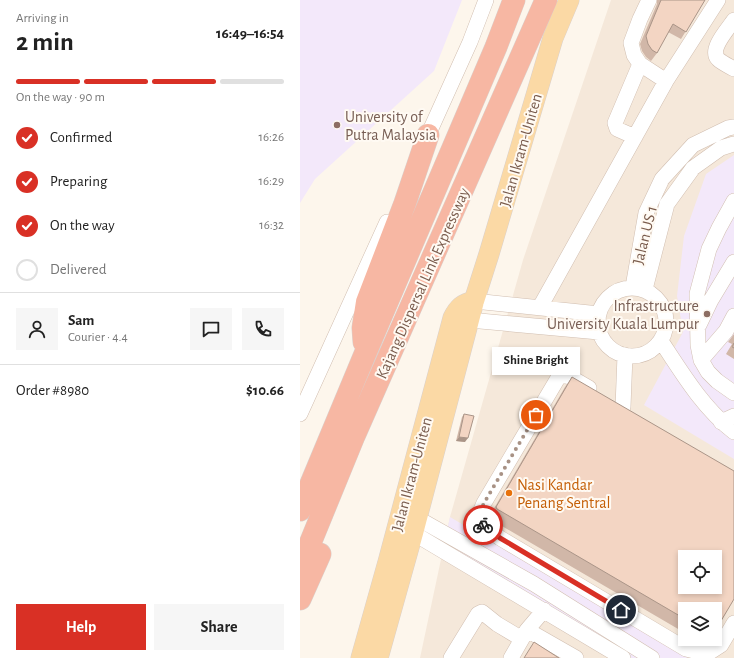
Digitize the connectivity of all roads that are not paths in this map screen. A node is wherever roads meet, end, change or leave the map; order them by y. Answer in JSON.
{"nodes":[{"id":1,"x":486,"y":0,"type":"edge"},
{"id":2,"x":514,"y":0,"type":"edge"},
{"id":3,"x":546,"y":0,"type":"edge"},
{"id":4,"x":569,"y":0,"type":"edge"},
{"id":5,"x":649,"y":0,"type":"edge"},
{"id":6,"x":718,"y":0,"type":"edge"},
{"id":7,"x":734,"y":20,"type":"edge"},
{"id":8,"x":640,"y":64,"type":"junction"},
{"id":9,"x":734,"y":69,"type":"edge"},
{"id":10,"x":666,"y":80,"type":"junction"},
{"id":11,"x":734,"y":127,"type":"edge"},
{"id":12,"x":428,"y":135,"type":"junction"},
{"id":13,"x":635,"y":137,"type":"junction"},
{"id":14,"x":734,"y":144,"type":"edge"},
{"id":15,"x":734,"y":201,"type":"edge"},
{"id":16,"x":734,"y":262,"type":"edge"},
{"id":17,"x":702,"y":272,"type":"junction"},
{"id":18,"x":720,"y":284,"type":"junction"},
{"id":19,"x":639,"y":288,"type":"junction"},
{"id":20,"x":474,"y":301,"type":"junction"},
{"id":21,"x":540,"y":307,"type":"junction"},
{"id":22,"x":599,"y":314,"type":"junction"},
{"id":23,"x":734,"y":316,"type":"edge"},
{"id":24,"x":469,"y":320,"type":"junction"},
{"id":25,"x":697,"y":329,"type":"junction"},
{"id":26,"x":599,"y":332,"type":"junction"},
{"id":27,"x":661,"y":341,"type":"junction"},
{"id":28,"x":365,"y":354,"type":"junction"},
{"id":29,"x":624,"y":355,"type":"junction"},
{"id":30,"x":701,"y":360,"type":"junction"},
{"id":31,"x":734,"y":393,"type":"edge"},
{"id":32,"x":623,"y":407,"type":"junction"},
{"id":33,"x":300,"y":414,"type":"edge"},
{"id":34,"x":636,"y":415,"type":"edge"},
{"id":35,"x":728,"y":419,"type":"edge"},
{"id":36,"x":734,"y":432,"type":"edge"},
{"id":37,"x":354,"y":436,"type":"junction"},
{"id":38,"x":300,"y":510,"type":"edge"},
{"id":39,"x":415,"y":526,"type":"junction"},
{"id":40,"x":500,"y":538,"type":"junction"},
{"id":41,"x":476,"y":550,"type":"junction"},
{"id":42,"x":388,"y":562,"type":"junction"},
{"id":43,"x":300,"y":568,"type":"edge"},
{"id":44,"x":300,"y":600,"type":"edge"},
{"id":45,"x":609,"y":603,"type":"junction"},
{"id":46,"x":544,"y":610,"type":"junction"},
{"id":47,"x":597,"y":623,"type":"junction"},
{"id":48,"x":734,"y":623,"type":"edge"},
{"id":49,"x":525,"y":635,"type":"junction"},
{"id":50,"x":589,"y":637,"type":"junction"},
{"id":51,"x":678,"y":638,"type":"edge"},
{"id":52,"x":722,"y":643,"type":"edge"},
{"id":53,"x":693,"y":646,"type":"edge"},
{"id":54,"x":719,"y":646,"type":"edge"},
{"id":55,"x":361,"y":658,"type":"edge"},
{"id":56,"x":378,"y":658,"type":"edge"},
{"id":57,"x":451,"y":658,"type":"edge"},
{"id":58,"x":511,"y":658,"type":"edge"},
{"id":59,"x":576,"y":658,"type":"edge"},
{"id":60,"x":623,"y":658,"type":"edge"},
{"id":61,"x":652,"y":658,"type":"edge"}],
"edges":[{"from":1,"to":12,"type":"street"},
{"from":2,"to":28,"type":"highway","name":"Kajang Dispersal Link Expressway"},
{"from":3,"to":37,"type":"highway","name":"Kajang Dispersal Link Expressway"},
{"from":4,"to":20,"type":"main road","name":"Jalan Ikram-Uniten"},
{"from":5,"to":8,"type":"street"},
{"from":6,"to":10,"type":"street"},
{"from":7,"to":9,"type":"street"},
{"from":8,"to":10,"type":"street"},
{"from":8,"to":13,"type":"street"},
{"from":10,"to":13,"type":"street"},
{"from":11,"to":19,"type":"street","name":"Jalan US 1"},
{"from":12,"to":28,"type":"highway"},
{"from":12,"to":33,"type":"street"},
{"from":13,"to":21,"type":"street"},
{"from":14,"to":19,"type":"street","name":"Jalan US 1"},
{"from":15,"to":17,"type":"street"},
{"from":16,"to":18,"type":"street"},
{"from":17,"to":18,"type":"street"},
{"from":17,"to":25,"type":"street"},
{"from":18,"to":25,"type":"street"},
{"from":19,"to":22,"type":"street"},
{"from":19,"to":27,"type":"street"},
{"from":20,"to":21,"type":"street"},
{"from":20,"to":24,"type":"main road","name":"Jalan Ikram-Uniten"},
{"from":20,"to":42,"type":"main road","name":"Jalan Ikram-Uniten"},
{"from":21,"to":22,"type":"street"},
{"from":22,"to":26,"type":"street"},
{"from":23,"to":30,"type":"street"},
{"from":24,"to":26,"type":"street"},
{"from":24,"to":39,"type":"main road","name":"Jalan Ikram-Uniten"},
{"from":25,"to":30,"type":"street"},
{"from":26,"to":29,"type":"street"},
{"from":27,"to":29,"type":"street"},
{"from":27,"to":35,"type":"street"},
{"from":28,"to":38,"type":"highway","name":"Kajang Dispersal Link Expressway"},
{"from":29,"to":32,"type":"street"},
{"from":30,"to":31,"type":"street"},
{"from":32,"to":34,"type":"street"},
{"from":32,"to":40,"type":"street"},
{"from":35,"to":36,"type":"street"},
{"from":37,"to":43,"type":"highway","name":"Kajang Dispersal Link Expressway"},
{"from":37,"to":44,"type":"highway"},
{"from":39,"to":41,"type":"street"},
{"from":39,"to":42,"type":"main road"},
{"from":39,"to":46,"type":"street"},
{"from":39,"to":56,"type":"main road","name":"Jalan Ikram-Uniten"},
{"from":40,"to":41,"type":"street"},
{"from":40,"to":45,"type":"street"},
{"from":41,"to":47,"type":"street"},
{"from":42,"to":55,"type":"main road","name":"Jalan Ikram-Uniten"},
{"from":45,"to":47,"type":"street"},
{"from":45,"to":51,"type":"street"},
{"from":46,"to":49,"type":"street"},
{"from":46,"to":50,"type":"street"},
{"from":47,"to":50,"type":"street"},
{"from":47,"to":61,"type":"street"},
{"from":48,"to":52,"type":"street"},
{"from":49,"to":57,"type":"street"},
{"from":49,"to":58,"type":"street"},
{"from":49,"to":59,"type":"street"},
{"from":50,"to":60,"type":"street"},
{"from":53,"to":54,"type":"street"}]}
